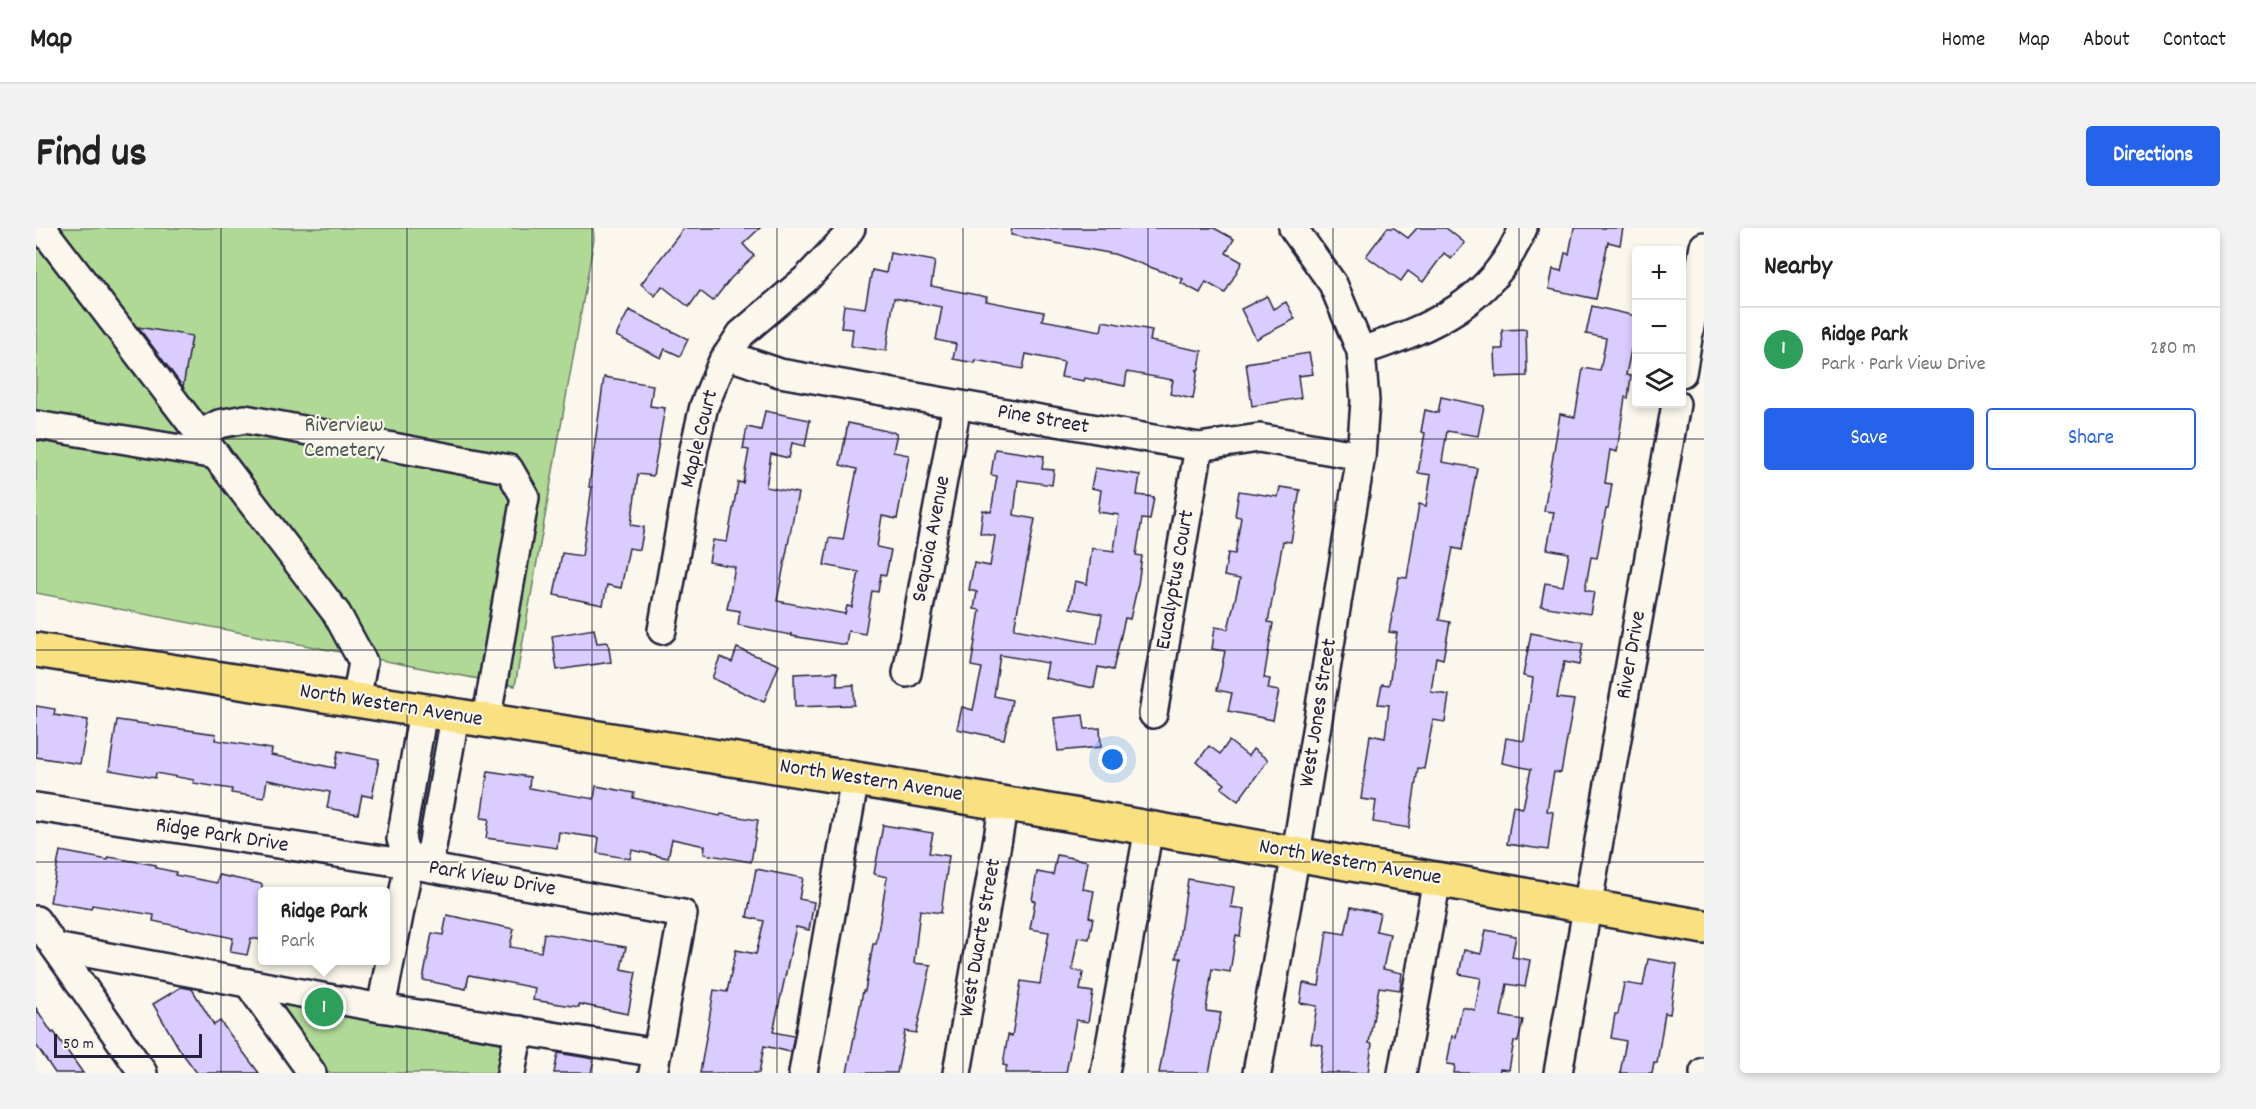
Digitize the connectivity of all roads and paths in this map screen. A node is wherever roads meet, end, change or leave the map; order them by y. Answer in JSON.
{"nodes":[{"id":1,"x":42,"y":228,"type":"edge"},
{"id":2,"x":851,"y":228,"type":"edge"},
{"id":3,"x":1293,"y":228,"type":"edge"},
{"id":4,"x":1523,"y":228,"type":"edge"},
{"id":5,"x":1704,"y":246,"type":"edge"},
{"id":6,"x":1361,"y":351,"type":"junction"},
{"id":7,"x":727,"y":355,"type":"junction"},
{"id":8,"x":1690,"y":366,"type":"edge"},
{"id":9,"x":957,"y":405,"type":"junction"},
{"id":10,"x":1675,"y":408,"type":"edge"},
{"id":11,"x":36,"y":425,"type":"edge"},
{"id":12,"x":200,"y":434,"type":"junction"},
{"id":13,"x":1199,"y":447,"type":"junction"},
{"id":14,"x":216,"y":455,"type":"junction"},
{"id":15,"x":1361,"y":456,"type":"junction"},
{"id":16,"x":662,"y":630,"type":"dead end"},
{"id":17,"x":36,"y":650,"type":"edge"},
{"id":18,"x":907,"y":673,"type":"dead end"},
{"id":19,"x":356,"y":701,"type":"junction"},
{"id":20,"x":423,"y":711,"type":"junction"},
{"id":21,"x":1153,"y":714,"type":"dead end"},
{"id":22,"x":471,"y":719,"type":"junction"},
{"id":23,"x":855,"y":778,"type":"junction"},
{"id":24,"x":1004,"y":803,"type":"junction"},
{"id":25,"x":36,"y":807,"type":"edge"},
{"id":26,"x":1149,"y":828,"type":"junction"},
{"id":27,"x":1296,"y":853,"type":"junction"},
{"id":28,"x":409,"y":864,"type":"junction"},
{"id":29,"x":1437,"y":879,"type":"junction"},
{"id":30,"x":1588,"y":907,"type":"junction"},
{"id":31,"x":36,"y":920,"type":"edge"},
{"id":32,"x":1704,"y":927,"type":"edge"},
{"id":33,"x":55,"y":947,"type":"junction"},
{"id":34,"x":390,"y":962,"type":"edge"},
{"id":35,"x":389,"y":965,"type":"edge"},
{"id":36,"x":248,"y":983,"type":"junction"},
{"id":37,"x":381,"y":1008,"type":"junction"},
{"id":38,"x":519,"y":1030,"type":"junction"},
{"id":39,"x":655,"y":1063,"type":"edge"},
{"id":40,"x":143,"y":1073,"type":"edge"},
{"id":41,"x":312,"y":1073,"type":"edge"},
{"id":42,"x":511,"y":1073,"type":"edge"},
{"id":43,"x":803,"y":1073,"type":"edge"},
{"id":44,"x":957,"y":1073,"type":"edge"},
{"id":45,"x":1105,"y":1073,"type":"edge"},
{"id":46,"x":1257,"y":1073,"type":"edge"},
{"id":47,"x":1402,"y":1073,"type":"edge"},
{"id":48,"x":1558,"y":1073,"type":"edge"}],
"edges":[{"from":1,"to":12,"type":"street"},
{"from":2,"to":7,"type":"street","name":"Maple Court"},
{"from":3,"to":6,"type":"street","name":"West Jones Street"},
{"from":4,"to":6,"type":"street"},
{"from":5,"to":8,"type":"street"},
{"from":6,"to":15,"type":"street","name":"West Jones Street"},
{"from":7,"to":9,"type":"street","name":"Pine Street"},
{"from":7,"to":16,"type":"street","name":"Maple Court"},
{"from":9,"to":13,"type":"street","name":"Pine Street"},
{"from":9,"to":18,"type":"street","name":"Sequoia Avenue"},
{"from":10,"to":30,"type":"street","name":"River Drive"},
{"from":11,"to":14,"type":"street"},
{"from":12,"to":14,"type":"street"},
{"from":12,"to":22,"type":"street"},
{"from":13,"to":15,"type":"street","name":"Pine Street"},
{"from":13,"to":21,"type":"street","name":"Eucalyptus Court"},
{"from":14,"to":19,"type":"street"},
{"from":15,"to":27,"type":"street","name":"West Jones Street"},
{"from":17,"to":19,"type":"main road","name":"North Western Avenue"},
{"from":19,"to":20,"type":"main road","name":"North Western Avenue"},
{"from":20,"to":22,"type":"main road","name":"North Western Avenue"},
{"from":20,"to":28,"type":"street"},
{"from":22,"to":23,"type":"main road","name":"North Western Avenue"},
{"from":22,"to":28,"type":"street"},
{"from":23,"to":24,"type":"main road","name":"North Western Avenue"},
{"from":23,"to":43,"type":"street"},
{"from":24,"to":26,"type":"main road","name":"North Western Avenue"},
{"from":24,"to":44,"type":"street","name":"West Duarte Street"},
{"from":25,"to":28,"type":"street","name":"Ridge Park Drive"},
{"from":26,"to":27,"type":"main road","name":"North Western Avenue"},
{"from":26,"to":45,"type":"street"},
{"from":27,"to":29,"type":"main road","name":"North Western Avenue"},
{"from":27,"to":46,"type":"street","name":"West Jones Street"},
{"from":28,"to":34,"type":"street","name":"Park View Drive"},
{"from":28,"to":39,"type":"street","name":"Park View Drive"},
{"from":29,"to":30,"type":"main road","name":"North Western Avenue"},
{"from":29,"to":47,"type":"street"},
{"from":30,"to":32,"type":"main road","name":"North Western Avenue"},
{"from":30,"to":48,"type":"street","name":"River Drive"},
{"from":31,"to":33,"type":"street"},
{"from":33,"to":36,"type":"street"},
{"from":33,"to":40,"type":"street"},
{"from":35,"to":37,"type":"street","name":"Park View Drive"},
{"from":36,"to":37,"type":"street"},
{"from":36,"to":41,"type":"street"},
{"from":37,"to":38,"type":"street"},
{"from":38,"to":39,"type":"street"},
{"from":38,"to":42,"type":"street"}]}
